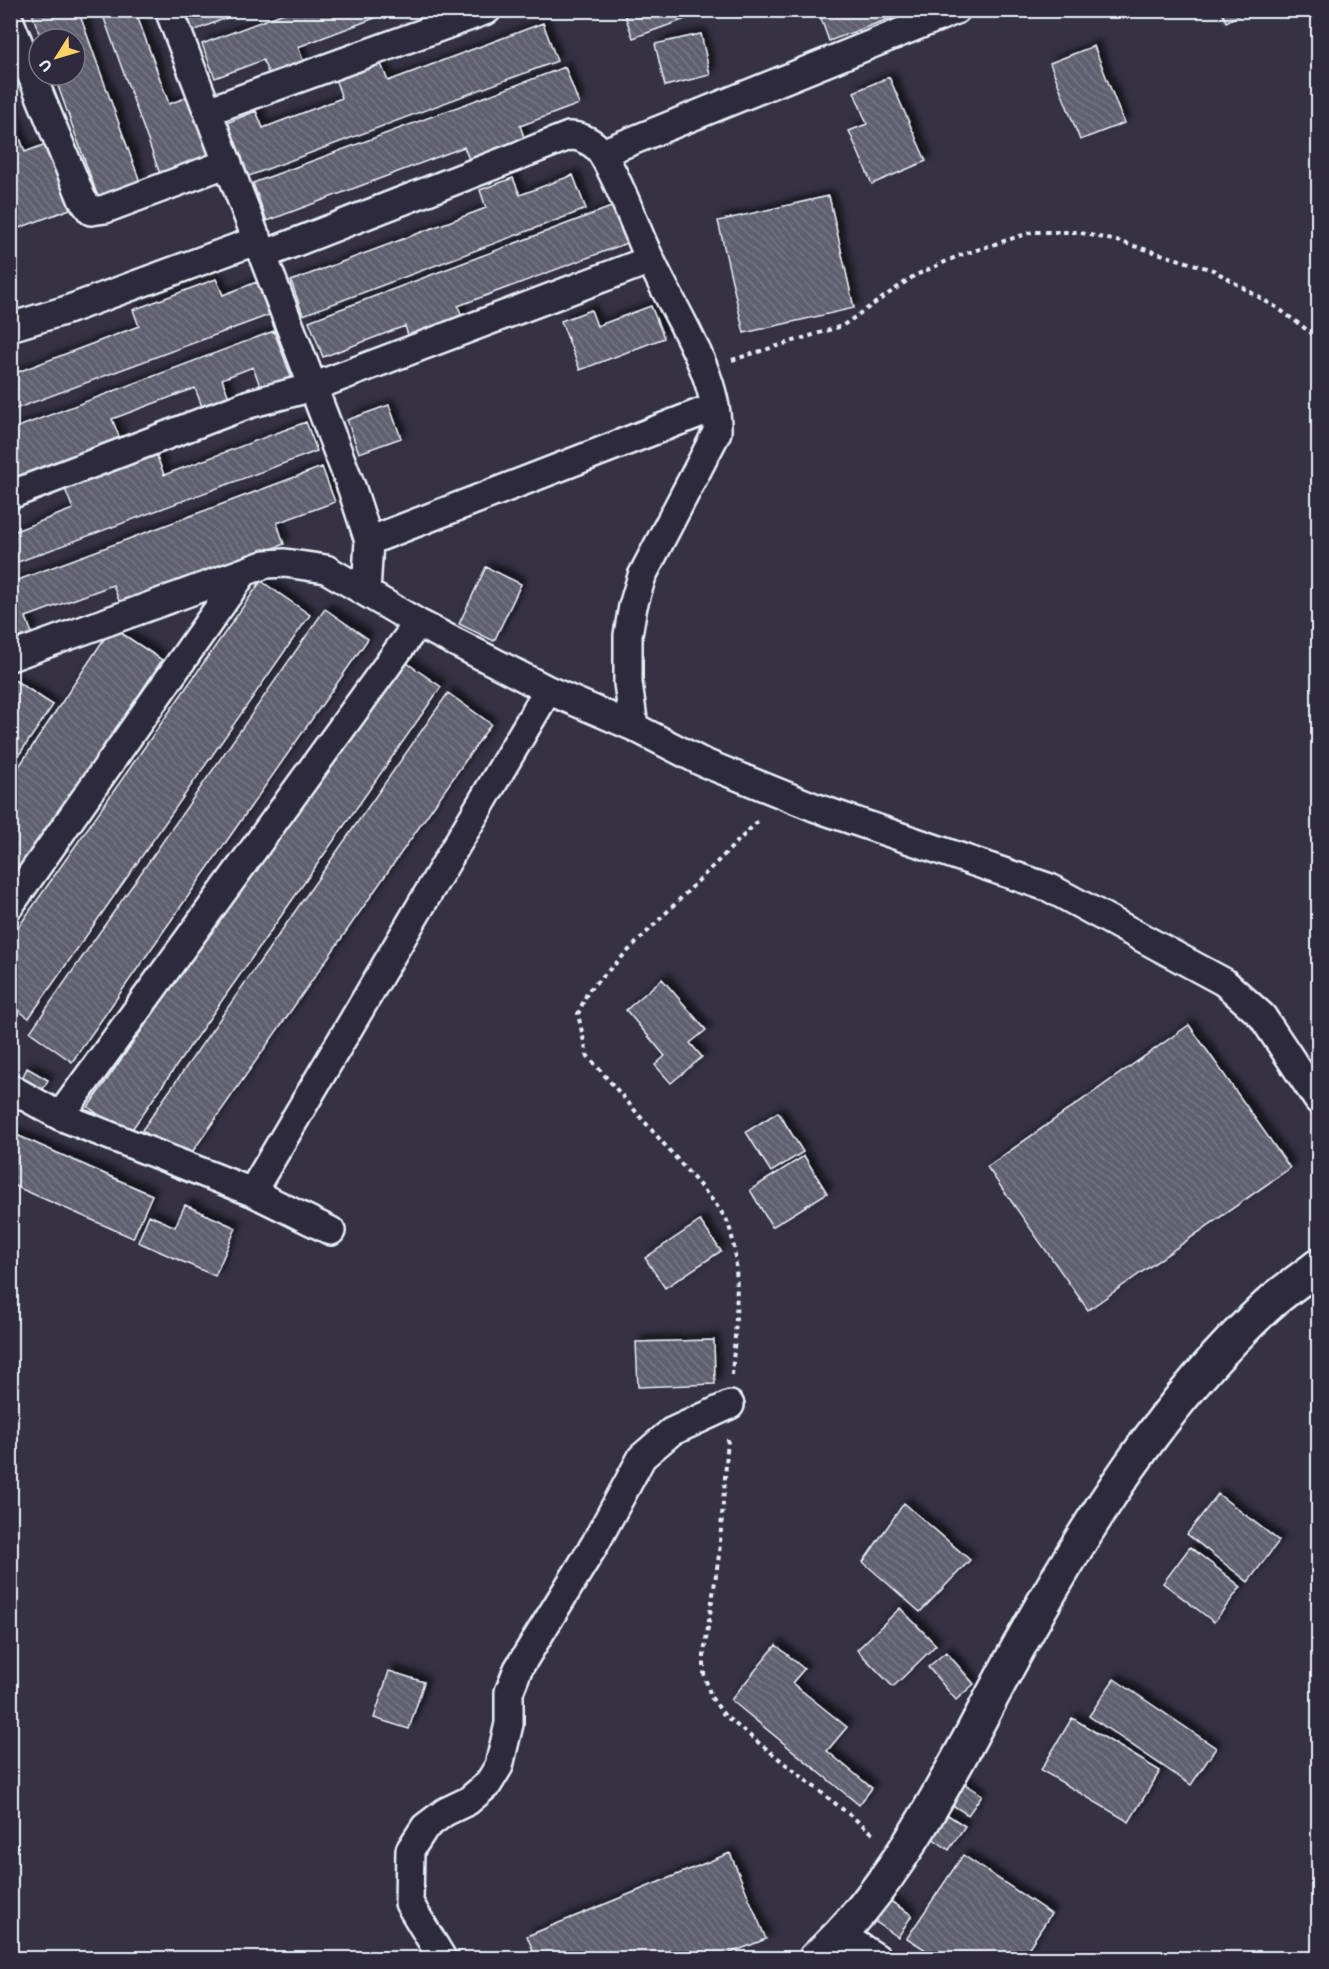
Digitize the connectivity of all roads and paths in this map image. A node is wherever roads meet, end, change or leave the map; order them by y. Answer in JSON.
{"nodes":[{"id":1,"x":169,"y":10,"type":"edge"},
{"id":2,"x":487,"y":10,"type":"edge"},
{"id":3,"x":956,"y":10,"type":"edge"},
{"id":4,"x":10,"y":21,"type":"edge"},
{"id":5,"x":208,"y":111,"type":"junction"},
{"id":6,"x":602,"y":153,"type":"junction"},
{"id":7,"x":228,"y":163,"type":"junction"},
{"id":8,"x":260,"y":247,"type":"junction"},
{"id":9,"x":650,"y":260,"type":"junction"},
{"id":10,"x":10,"y":327,"type":"edge"},
{"id":11,"x":1318,"y":338,"type":"edge"},
{"id":12,"x":703,"y":367,"type":"junction"},
{"id":13,"x":313,"y":387,"type":"junction"},
{"id":14,"x":715,"y":407,"type":"junction"},
{"id":15,"x":10,"y":495,"type":"edge"},
{"id":16,"x":369,"y":541,"type":"junction"},
{"id":17,"x":244,"y":572,"type":"junction"},
{"id":18,"x":366,"y":592,"type":"junction"},
{"id":19,"x":418,"y":623,"type":"junction"},
{"id":20,"x":10,"y":657,"type":"edge"},
{"id":21,"x":548,"y":690,"type":"junction"},
{"id":22,"x":633,"y":727,"type":"junction"},
{"id":23,"x":783,"y":795,"type":"junction"},
{"id":24,"x":10,"y":905,"type":"edge"},
{"id":25,"x":10,"y":1088,"type":"edge"},
{"id":26,"x":1318,"y":1100,"type":"edge"},
{"id":27,"x":60,"y":1116,"type":"junction"},
{"id":28,"x":252,"y":1192,"type":"junction"},
{"id":29,"x":331,"y":1231,"type":"dead end"},
{"id":30,"x":1318,"y":1266,"type":"edge"},
{"id":31,"x":730,"y":1405,"type":"junction"},
{"id":32,"x":901,"y":1855,"type":"junction"},
{"id":33,"x":841,"y":1935,"type":"junction"},
{"id":34,"x":442,"y":1959,"type":"edge"},
{"id":35,"x":816,"y":1959,"type":"edge"},
{"id":36,"x":877,"y":1959,"type":"edge"}],
"edges":[{"from":1,"to":5,"type":"street"},
{"from":2,"to":5,"type":"street"},
{"from":3,"to":6,"type":"street"},
{"from":4,"to":7,"type":"street"},
{"from":5,"to":7,"type":"street"},
{"from":6,"to":8,"type":"street"},
{"from":6,"to":9,"type":"street"},
{"from":7,"to":8,"type":"street"},
{"from":8,"to":10,"type":"street"},
{"from":8,"to":13,"type":"street"},
{"from":9,"to":12,"type":"street"},
{"from":9,"to":13,"type":"street"},
{"from":11,"to":12,"type":"path"},
{"from":12,"to":14,"type":"street"},
{"from":13,"to":15,"type":"street"},
{"from":13,"to":16,"type":"street"},
{"from":14,"to":16,"type":"street"},
{"from":14,"to":22,"type":"street"},
{"from":16,"to":18,"type":"street"},
{"from":17,"to":18,"type":"street"},
{"from":17,"to":20,"type":"street"},
{"from":17,"to":24,"type":"street"},
{"from":18,"to":19,"type":"street"},
{"from":19,"to":21,"type":"street"},
{"from":19,"to":27,"type":"street"},
{"from":21,"to":22,"type":"street"},
{"from":21,"to":28,"type":"street"},
{"from":22,"to":23,"type":"street"},
{"from":23,"to":26,"type":"street"},
{"from":23,"to":31,"type":"path"},
{"from":25,"to":27,"type":"street"},
{"from":27,"to":28,"type":"street"},
{"from":28,"to":29,"type":"street"},
{"from":30,"to":32,"type":"highway"},
{"from":31,"to":32,"type":"path"},
{"from":31,"to":34,"type":"street"},
{"from":32,"to":33,"type":"highway"},
{"from":33,"to":35,"type":"highway"},
{"from":33,"to":36,"type":"street"}]}
